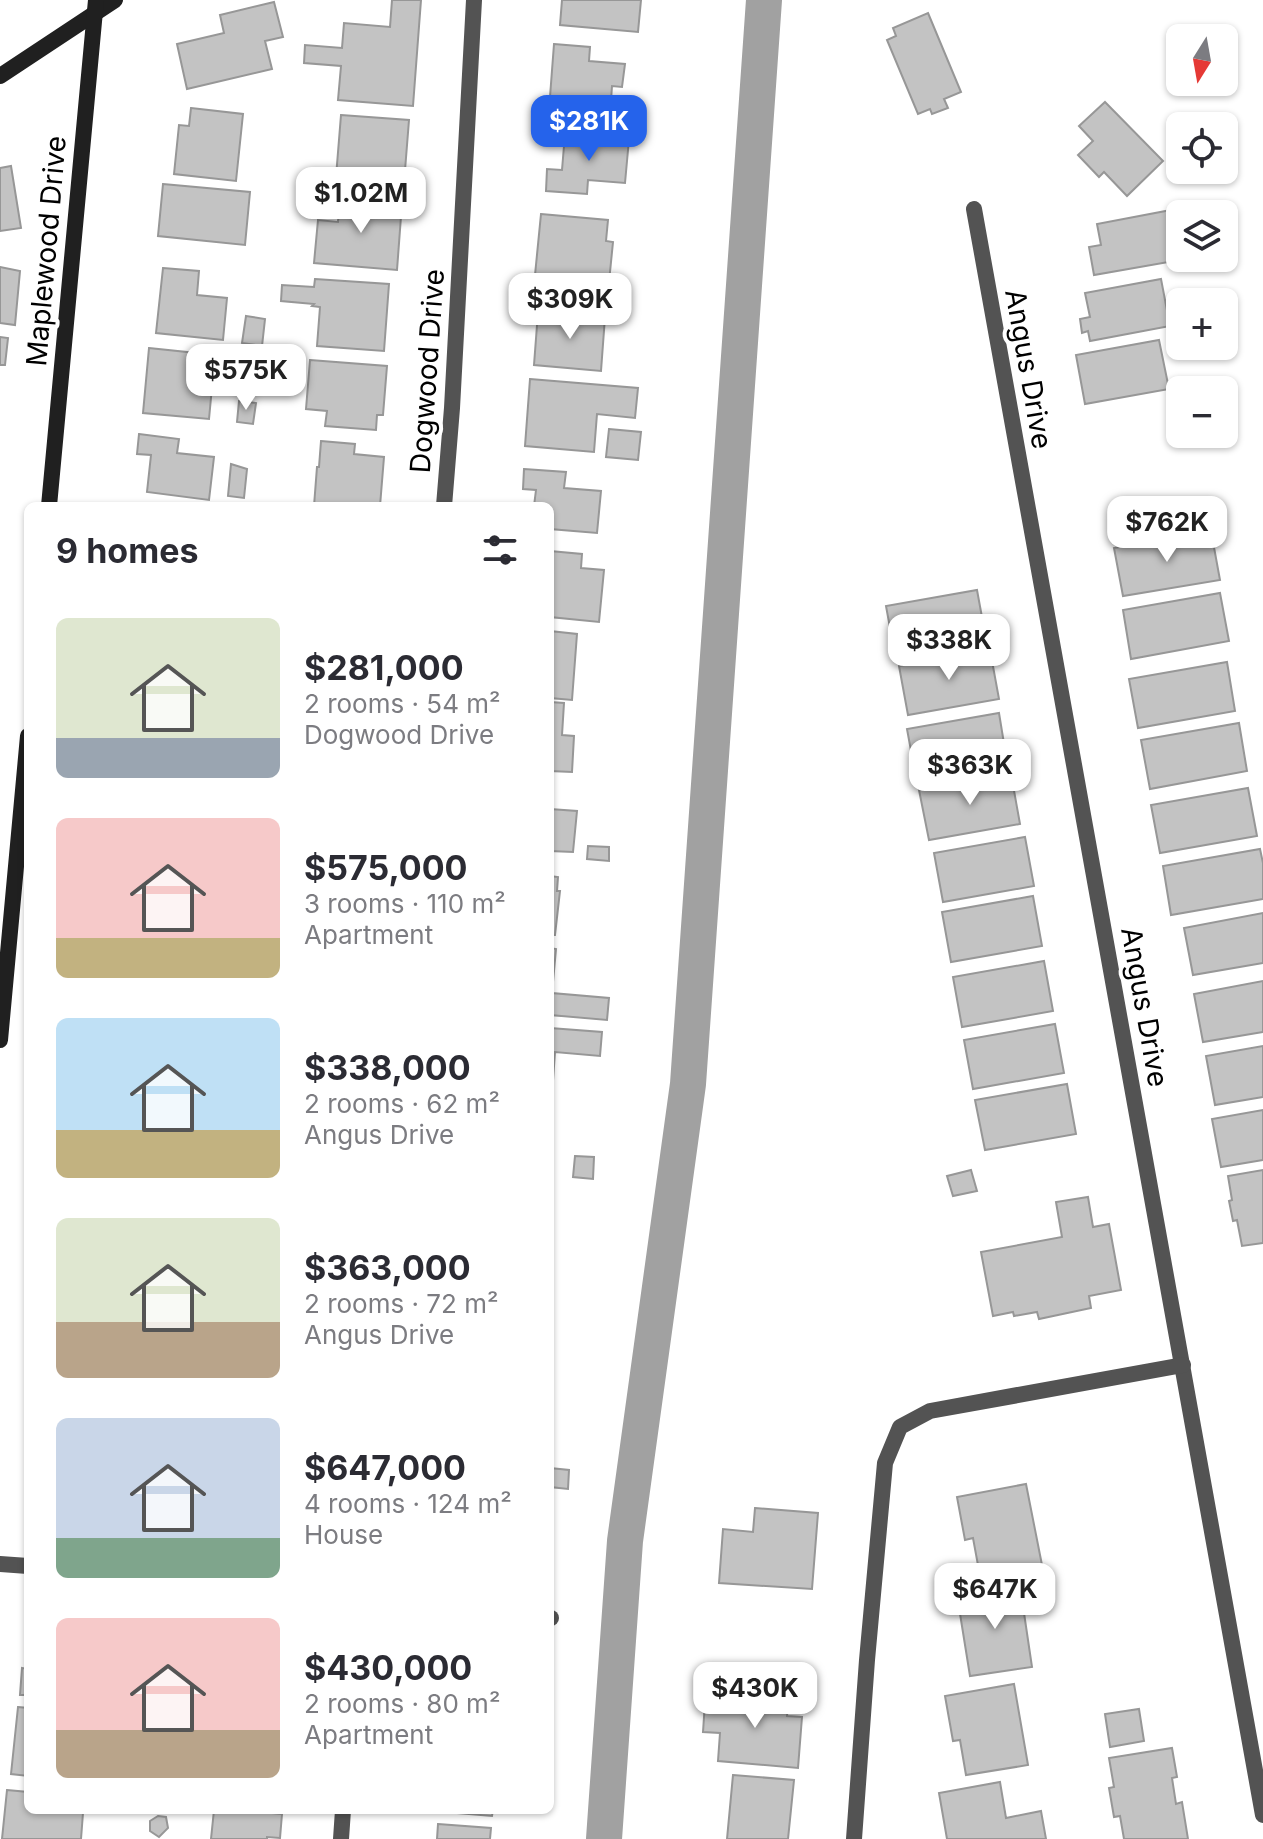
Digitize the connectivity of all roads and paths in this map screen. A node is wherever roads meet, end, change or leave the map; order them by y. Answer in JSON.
{"nodes":[{"id":1,"x":115,"y":0,"type":"edge"},
{"id":2,"x":474,"y":0,"type":"edge"},
{"id":3,"x":95,"y":6,"type":"edge"},
{"id":4,"x":0,"y":76,"type":"edge"},
{"id":5,"x":974,"y":209,"type":"dead end"},
{"id":6,"x":49,"y":502,"type":"edge"},
{"id":7,"x":444,"y":502,"type":"edge"},
{"id":8,"x":24,"y":779,"type":"edge"},
{"id":9,"x":0,"y":1040,"type":"edge"},
{"id":10,"x":1183,"y":1365,"type":"junction"},
{"id":11,"x":0,"y":1564,"type":"edge"},
{"id":12,"x":24,"y":1566,"type":"edge"},
{"id":13,"x":343,"y":1814,"type":"edge"},
{"id":14,"x":1263,"y":1815,"type":"edge"},
{"id":15,"x":341,"y":1839,"type":"edge"},
{"id":16,"x":854,"y":1839,"type":"edge"}],
"edges":[{"from":1,"to":3,"type":"street"},
{"from":2,"to":7,"type":"street","name":"Dogwood Drive"},
{"from":3,"to":4,"type":"street"},
{"from":3,"to":6,"type":"street","name":"Maplewood Drive"},
{"from":5,"to":10,"type":"street","name":"Angus Drive"},
{"from":8,"to":9,"type":"street"},
{"from":10,"to":14,"type":"street","name":"Angus Drive"},
{"from":10,"to":16,"type":"street"},
{"from":11,"to":12,"type":"street"},
{"from":13,"to":15,"type":"street"}]}
